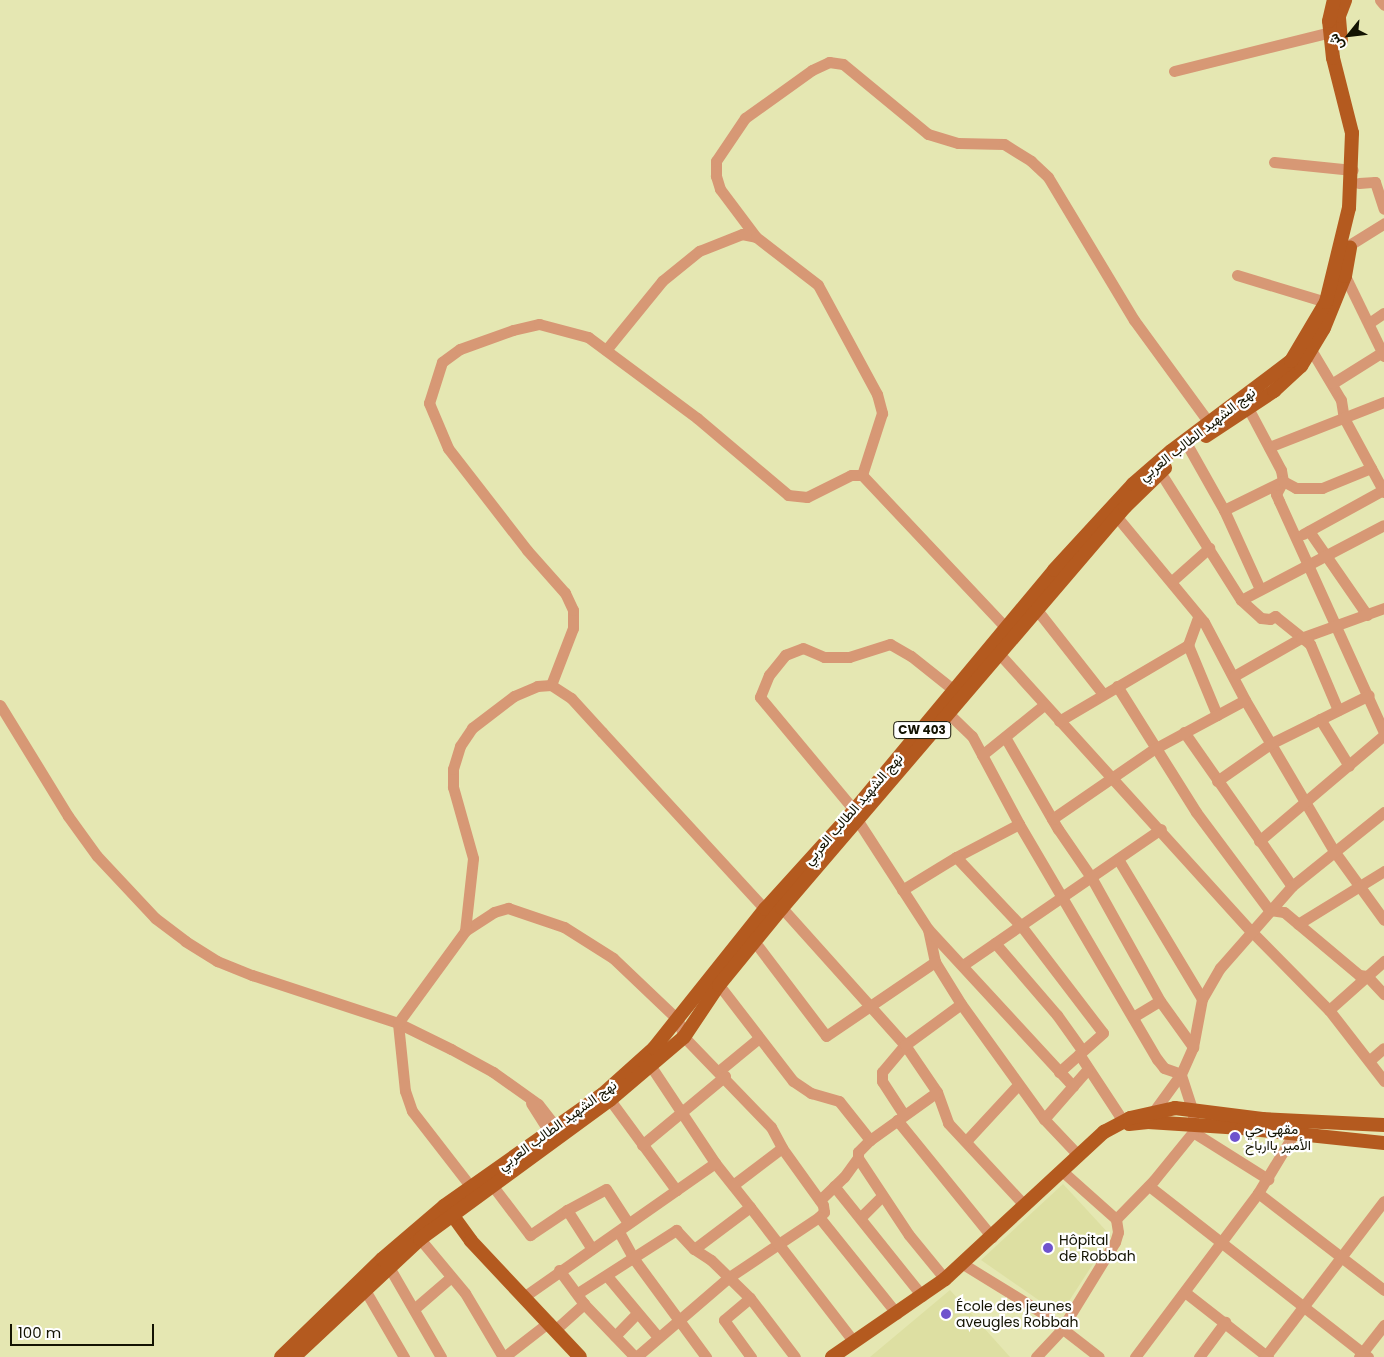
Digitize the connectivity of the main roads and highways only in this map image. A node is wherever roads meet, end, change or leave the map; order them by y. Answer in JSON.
{"nodes":[{"id":1,"x":1333,"y":0,"type":"edge"},
{"id":2,"x":1345,"y":0,"type":"edge"},
{"id":3,"x":1344,"y":82,"type":"junction"},
{"id":4,"x":1352,"y":209,"type":"junction"},
{"id":5,"x":1309,"y":345,"type":"junction"},
{"id":6,"x":996,"y":650,"type":"junction"},
{"id":7,"x":856,"y":815,"type":"junction"},
{"id":8,"x":1384,"y":1125,"type":"edge"},
{"id":9,"x":1104,"y":1132,"type":"junction"},
{"id":10,"x":555,"y":1133,"type":"junction"},
{"id":11,"x":1384,"y":1143,"type":"edge"},
{"id":12,"x":449,"y":1210,"type":"junction"},
{"id":13,"x":436,"y":1222,"type":"junction"},
{"id":14,"x":471,"y":1241,"type":"junction"},
{"id":15,"x":291,"y":1355,"type":"edge"},
{"id":16,"x":580,"y":1357,"type":"edge"},
{"id":17,"x":832,"y":1357,"type":"edge"}],
"edges":[{"from":1,"to":3,"type":"main road","name":"نهج الشهيد الطالب العربي","number":"CW 403"},
{"from":2,"to":3,"type":"main road","name":"نهج الشهيد الطالب العربي","number":"CW 403"},
{"from":3,"to":4,"type":"main road","name":"نهج الشهيد الطالب العربي","number":"CW 403"},
{"from":3,"to":4,"type":"main road","name":"نهج الشهيد الطالب العربي","number":"CW 403"},
{"from":4,"to":5,"type":"main road","name":"نهج الشهيد الطالب العربي","number":"CW 403"},
{"from":4,"to":5,"type":"main road","name":"نهج الشهيد الطالب العربي","number":"CW 403"},
{"from":5,"to":6,"type":"main road","name":"نهج الشهيد الطالب العربي","number":"CW 403"},
{"from":5,"to":6,"type":"main road","name":"نهج الشهيد الطالب العربي","number":"CW 403"},
{"from":6,"to":7,"type":"main road","name":"نهج الشهيد الطالب العربي","number":"CW 403"},
{"from":6,"to":7,"type":"main road","name":"نهج الشهيد الطالب العربي","number":"CW 403"},
{"from":7,"to":10,"type":"main road","name":"نهج الشهيد الطالب العربي","number":"CW 403"},
{"from":7,"to":10,"type":"main road","name":"نهج الشهيد الطالب العربي","number":"CW 403"},
{"from":8,"to":9,"type":"main road"},
{"from":9,"to":11,"type":"main road"},
{"from":9,"to":17,"type":"main road"},
{"from":10,"to":12,"type":"main road","name":"نهج الشهيد الطالب العربي","number":"CW 403"},
{"from":10,"to":12,"type":"main road","name":"نهج الشهيد الطالب العربي","number":"CW 403"},
{"from":12,"to":13,"type":"main road","name":"نهج الشهيد الطالب العربي","number":"CW 403"},
{"from":12,"to":14,"type":"main road"},
{"from":13,"to":14,"type":"main road"},
{"from":13,"to":15,"type":"main road","name":"نهج الشهيد الطالب العربي","number":"CW 403"},
{"from":13,"to":15,"type":"main road","name":"نهج الشهيد الطالب العربي","number":"CW 403"},
{"from":14,"to":16,"type":"main road"}]}
